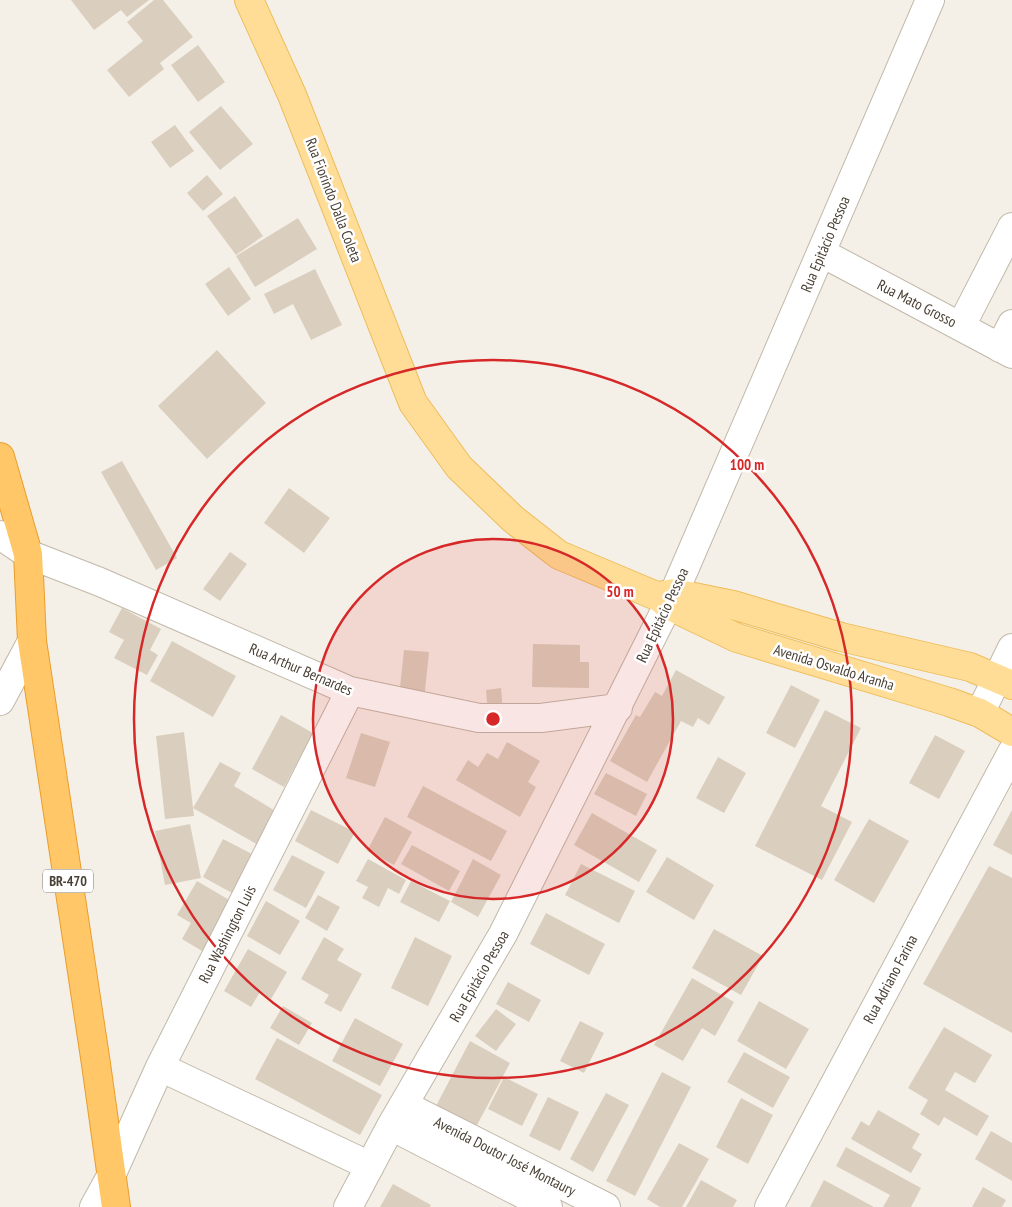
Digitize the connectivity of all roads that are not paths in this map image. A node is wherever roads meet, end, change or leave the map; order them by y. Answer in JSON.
{"nodes":[{"id":1,"x":249,"y":0,"type":"edge"},
{"id":2,"x":930,"y":0,"type":"edge"},
{"id":3,"x":1012,"y":227,"type":"edge"},
{"id":4,"x":822,"y":253,"type":"junction"},
{"id":5,"x":960,"y":326,"type":"junction"},
{"id":6,"x":1008,"y":342,"type":"edge"},
{"id":7,"x":413,"y":403,"type":"joint"},
{"id":8,"x":0,"y":457,"type":"edge"},
{"id":9,"x":0,"y":535,"type":"edge"},
{"id":10,"x":28,"y":554,"type":"junction"},
{"id":11,"x":667,"y":598,"type":"junction"},
{"id":12,"x":32,"y":641,"type":"junction"},
{"id":13,"x":1012,"y":648,"type":"edge"},
{"id":14,"x":1004,"y":682,"type":"edge"},
{"id":15,"x":350,"y":692,"type":"junction"},
{"id":16,"x":0,"y":701,"type":"edge"},
{"id":17,"x":618,"y":708,"type":"junction"},
{"id":18,"x":980,"y":713,"type":"junction"},
{"id":19,"x":1012,"y":732,"type":"edge"},
{"id":20,"x":1012,"y":752,"type":"edge"},
{"id":21,"x":160,"y":1067,"type":"junction"},
{"id":22,"x":398,"y":1116,"type":"junction"},
{"id":23,"x":370,"y":1166,"type":"junction"},
{"id":24,"x":110,"y":1178,"type":"junction"},
{"id":25,"x":94,"y":1207,"type":"edge"},
{"id":26,"x":116,"y":1207,"type":"edge"},
{"id":27,"x":348,"y":1207,"type":"edge"},
{"id":28,"x":548,"y":1207,"type":"edge"},
{"id":29,"x":606,"y":1207,"type":"edge"},
{"id":30,"x":769,"y":1207,"type":"edge"}],
"edges":[{"from":1,"to":7,"type":"main road","name":"Rua Fiorindo Dalla Coleta"},
{"from":2,"to":4,"type":"street","name":"Rua Epitácio Pessoa"},
{"from":3,"to":5,"type":"street"},
{"from":4,"to":5,"type":"street","name":"Rua Mato Grosso"},
{"from":4,"to":11,"type":"street","name":"Rua Epitácio Pessoa"},
{"from":5,"to":6,"type":"street","name":"Rua Mato Grosso"},
{"from":7,"to":11,"type":"main road","name":"Avenida Osvaldo Aranha"},
{"from":8,"to":10,"type":"highway","number":"BR-470"},
{"from":9,"to":10,"type":"street","name":"Rua Arthur Bernardes"},
{"from":10,"to":12,"type":"highway","number":"BR-470"},
{"from":10,"to":15,"type":"street","name":"Rua Arthur Bernardes"},
{"from":11,"to":14,"type":"main road","name":"Avenida Osvaldo Aranha"},
{"from":11,"to":17,"type":"street","name":"Rua Epitácio Pessoa"},
{"from":11,"to":18,"type":"main road","name":"Avenida Osvaldo Aranha"},
{"from":12,"to":16,"type":"street"},
{"from":12,"to":24,"type":"highway","number":"BR-470"},
{"from":13,"to":14,"type":"street"},
{"from":14,"to":18,"type":"street"},
{"from":15,"to":17,"type":"street","name":"Rua Arthur Bernardes"},
{"from":15,"to":21,"type":"street","name":"Rua Washington Luis"},
{"from":17,"to":22,"type":"street","name":"Rua Epitácio Pessoa"},
{"from":18,"to":19,"type":"main road","name":"Avenida Osvaldo Aranha"},
{"from":20,"to":30,"type":"street","name":"Rua Adriano Farina"},
{"from":21,"to":23,"type":"street"},
{"from":21,"to":24,"type":"street","name":"Rua Washington Luis"},
{"from":22,"to":23,"type":"street","name":"Rua Epitácio Pessoa"},
{"from":22,"to":28,"type":"street","name":"Avenida Doutor José Montaury"},
{"from":22,"to":29,"type":"street","name":"Avenida Doutor José Montaury"},
{"from":23,"to":27,"type":"street","name":"Rua Epitácio Pessoa"},
{"from":24,"to":25,"type":"street","name":"Rua Washington Luis"},
{"from":24,"to":26,"type":"highway","number":"BR-470"}]}
